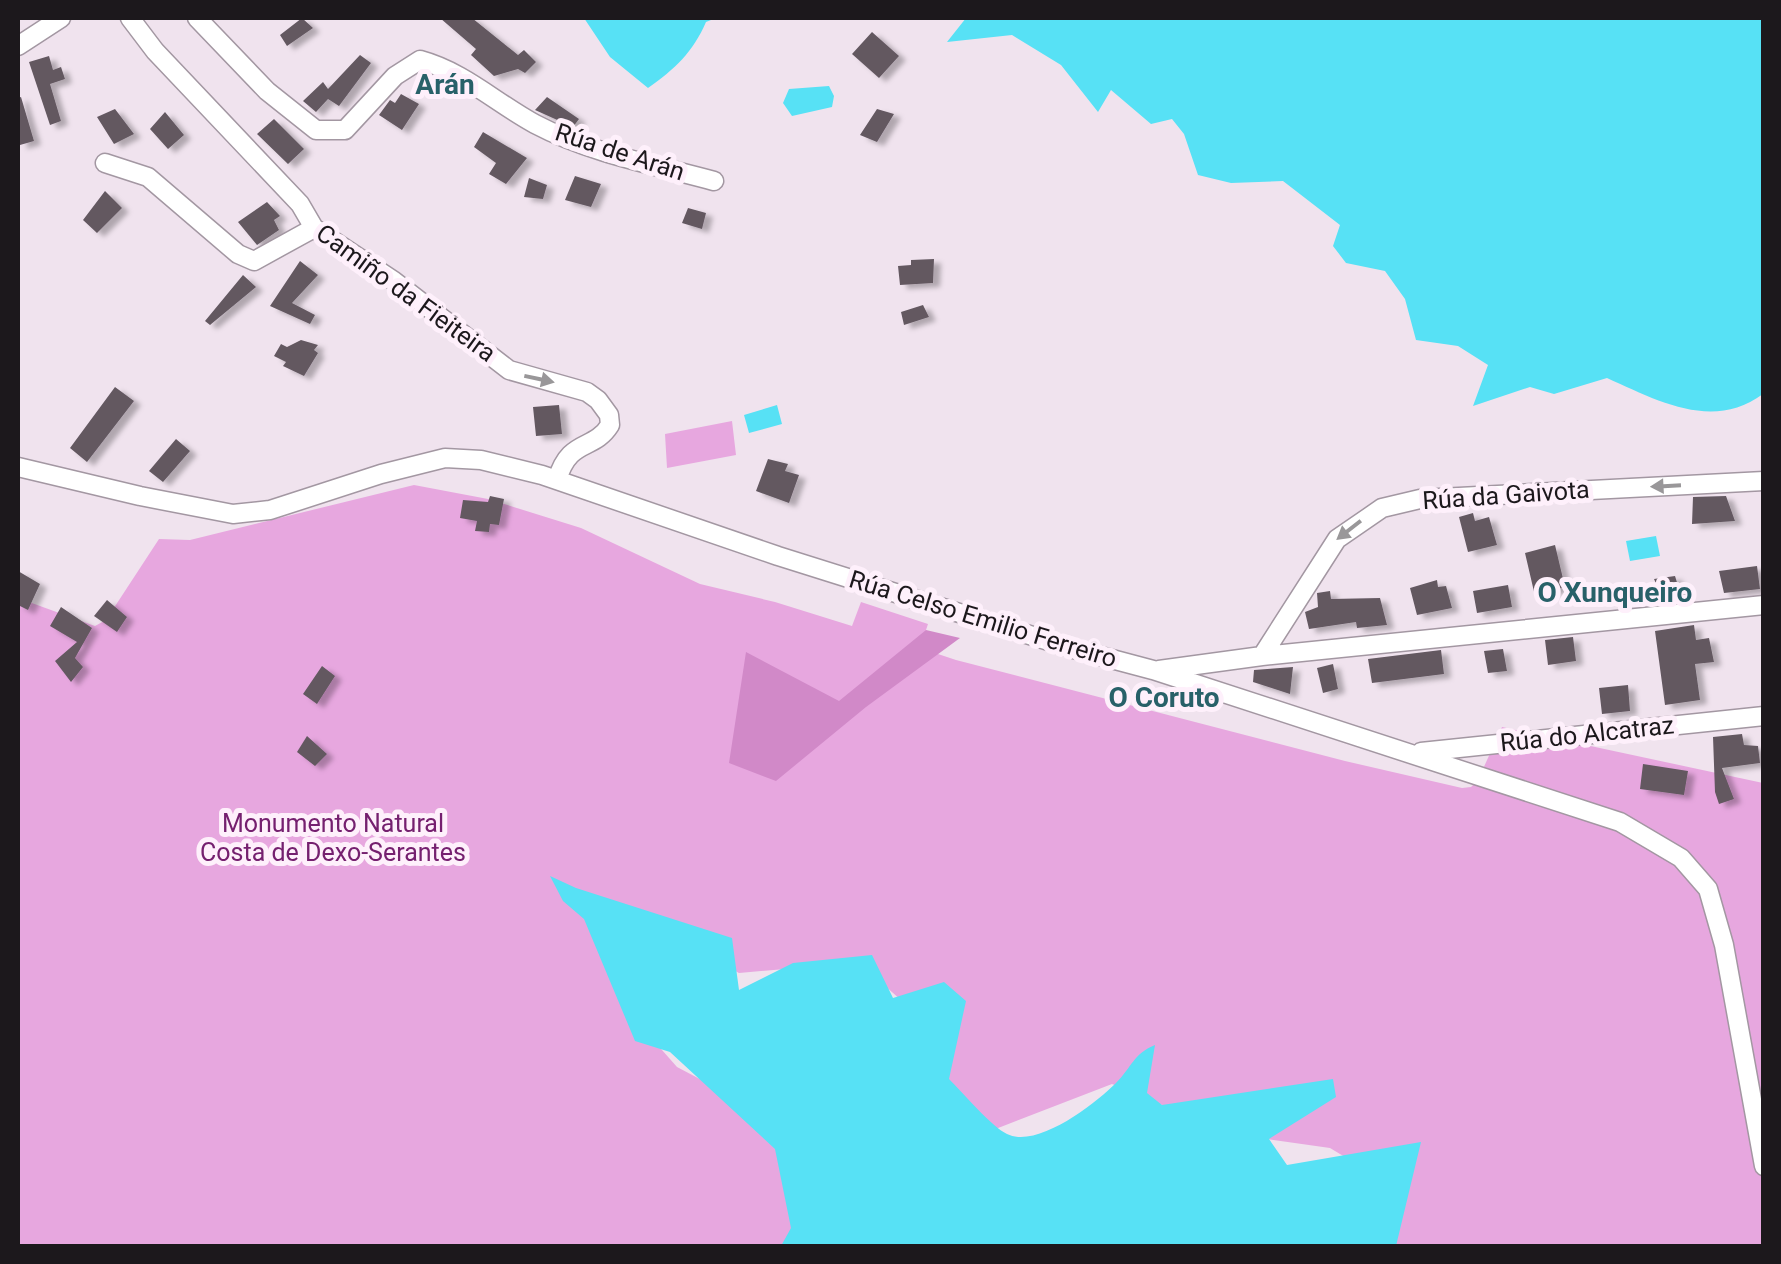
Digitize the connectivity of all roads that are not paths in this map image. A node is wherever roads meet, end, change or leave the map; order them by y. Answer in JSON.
{"nodes":[{"id":1,"x":62,"y":18,"type":"edge"},
{"id":2,"x":130,"y":18,"type":"edge"},
{"id":3,"x":197,"y":18,"type":"edge"},
{"id":4,"x":18,"y":46,"type":"edge"},
{"id":5,"x":105,"y":163,"type":"dead end"},
{"id":6,"x":714,"y":181,"type":"dead end"},
{"id":7,"x":314,"y":228,"type":"junction"},
{"id":8,"x":18,"y":466,"type":"edge"},
{"id":9,"x":557,"y":480,"type":"junction"},
{"id":10,"x":1764,"y":481,"type":"edge"},
{"id":11,"x":1764,"y":605,"type":"edge"},
{"id":12,"x":1262,"y":656,"type":"junction"},
{"id":13,"x":1153,"y":670,"type":"junction"},
{"id":14,"x":1764,"y":716,"type":"edge"},
{"id":15,"x":1411,"y":753,"type":"junction"},
{"id":16,"x":1764,"y":1166,"type":"edge"}],
"edges":[{"from":1,"to":4,"type":"street"},
{"from":2,"to":7,"type":"street","name":"Camiño da Fieiteira"},
{"from":3,"to":6,"type":"street","name":"Rúa de Arán"},
{"from":5,"to":7,"type":"street"},
{"from":7,"to":9,"type":"street","name":"Camiño da Fieiteira","one_way":true},
{"from":8,"to":9,"type":"street","name":"Rúa Celso Emilio Ferreiro"},
{"from":9,"to":13,"type":"street","name":"Rúa Celso Emilio Ferreiro"},
{"from":10,"to":12,"type":"street","name":"Rúa da Gaivota","one_way":true},
{"from":11,"to":12,"type":"street"},
{"from":12,"to":13,"type":"street"},
{"from":13,"to":15,"type":"street","name":"Rúa Celso Emilio Ferreiro"},
{"from":14,"to":15,"type":"street","name":"Rúa do Alcatraz"},
{"from":15,"to":16,"type":"street","name":"Rúa Celso Emilio Ferreiro"}]}
